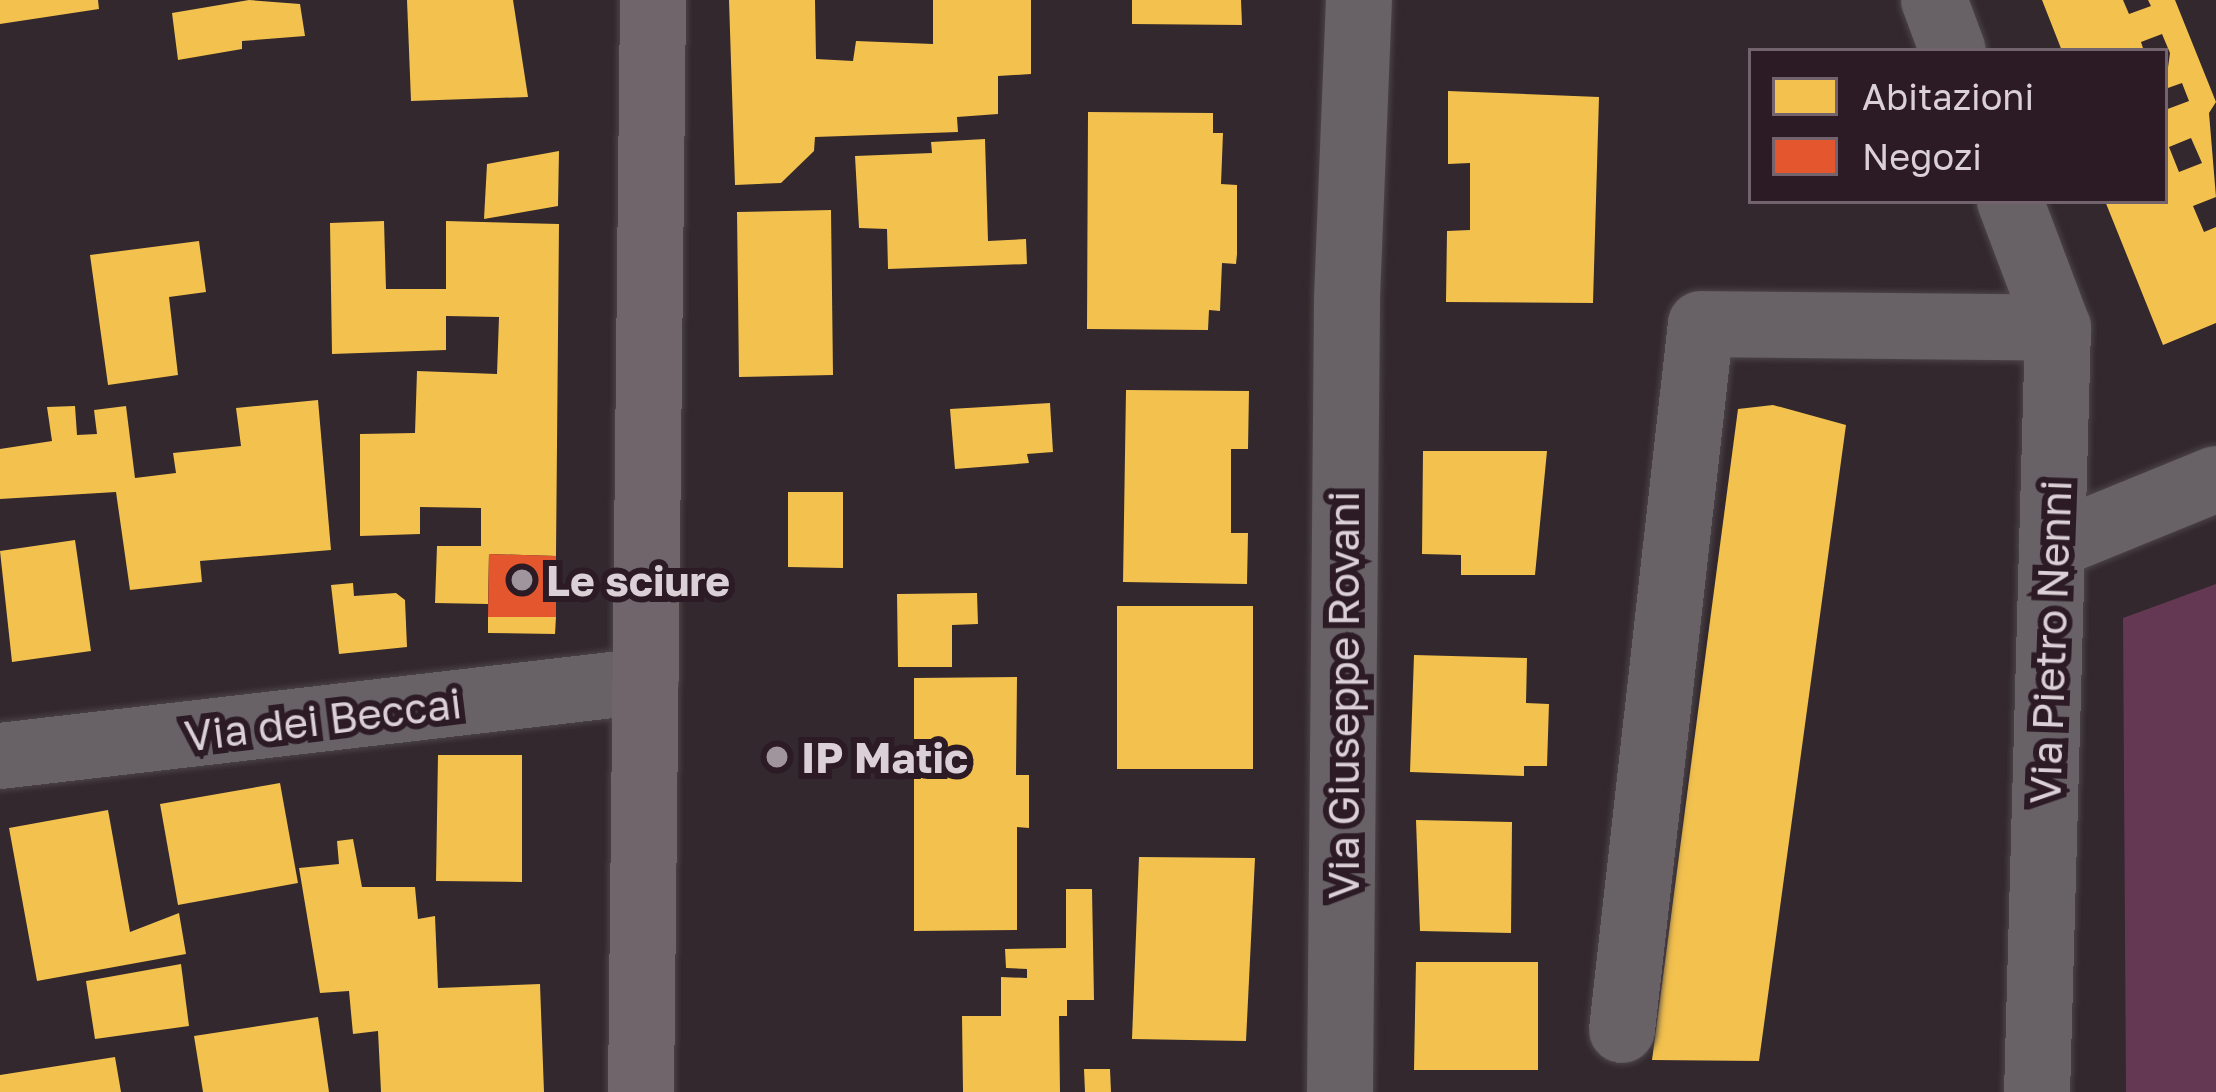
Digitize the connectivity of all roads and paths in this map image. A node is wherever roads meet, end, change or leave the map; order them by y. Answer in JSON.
{"nodes":[{"id":1,"x":652,"y":0,"type":"edge"},
{"id":2,"x":1359,"y":0,"type":"edge"},
{"id":3,"x":1934,"y":0,"type":"edge"},
{"id":4,"x":1952,"y":48,"type":"edge"},
{"id":5,"x":2011,"y":204,"type":"edge"},
{"id":6,"x":2058,"y":328,"type":"junction"},
{"id":7,"x":2216,"y":479,"type":"edge"},
{"id":8,"x":2052,"y":546,"type":"junction"},
{"id":9,"x":646,"y":681,"type":"junction"},
{"id":10,"x":0,"y":756,"type":"edge"},
{"id":11,"x":1622,"y":1030,"type":"dead end"},
{"id":12,"x":641,"y":1092,"type":"edge"},
{"id":13,"x":1340,"y":1092,"type":"edge"},
{"id":14,"x":2037,"y":1092,"type":"edge"}],
"edges":[{"from":1,"to":9,"type":"main road"},
{"from":2,"to":13,"type":"street","name":"Via Giuseppe Rovani"},
{"from":3,"to":4,"type":"street"},
{"from":5,"to":6,"type":"street","name":"Via Pietro Nenni"},
{"from":6,"to":8,"type":"street","name":"Via Pietro Nenni"},
{"from":6,"to":11,"type":"street"},
{"from":7,"to":8,"type":"street"},
{"from":8,"to":14,"type":"street","name":"Via Pietro Nenni"},
{"from":9,"to":10,"type":"street","name":"Via dei Beccai"},
{"from":9,"to":12,"type":"main road"}]}
